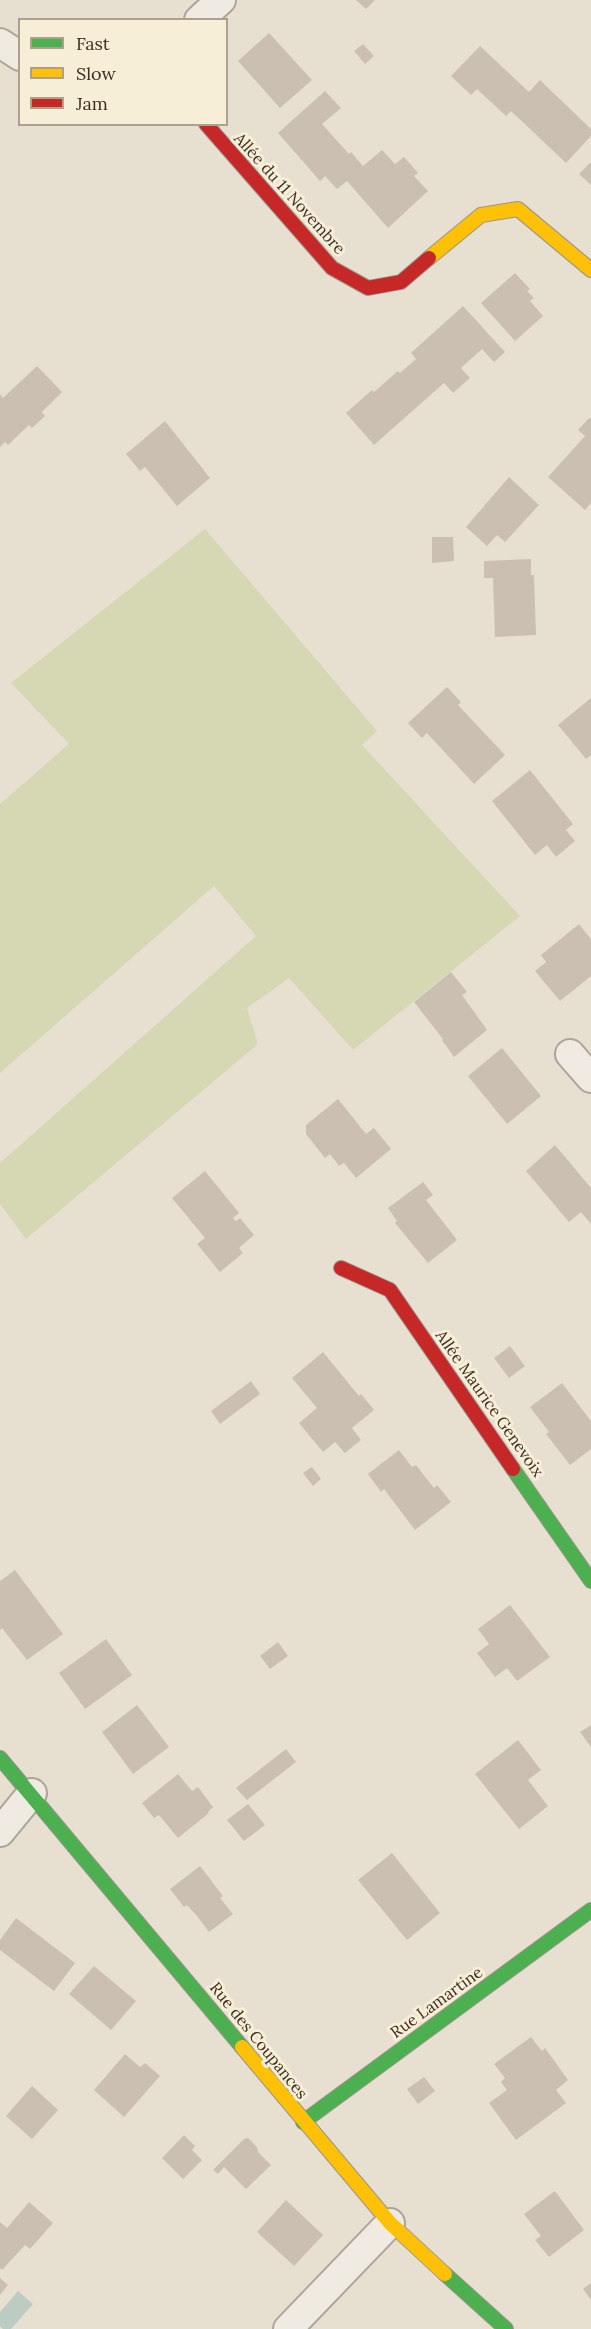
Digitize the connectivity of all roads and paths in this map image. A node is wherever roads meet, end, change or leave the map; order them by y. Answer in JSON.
{"nodes":[{"id":1,"x":221,"y":0,"type":"edge"},
{"id":2,"x":201,"y":18,"type":"edge"},
{"id":3,"x":0,"y":43,"type":"edge"},
{"id":4,"x":18,"y":55,"type":"edge"},
{"id":5,"x":208,"y":126,"type":"edge"},
{"id":6,"x":591,"y":270,"type":"edge"},
{"id":7,"x":570,"y":1054,"type":"dead end"},
{"id":8,"x":591,"y":1078,"type":"edge"},
{"id":9,"x":341,"y":1268,"type":"dead end"},
{"id":10,"x":591,"y":1581,"type":"edge"},
{"id":11,"x":0,"y":1758,"type":"edge"},
{"id":12,"x":32,"y":1793,"type":"junction"},
{"id":13,"x":0,"y":1832,"type":"edge"},
{"id":14,"x":591,"y":1910,"type":"edge"},
{"id":15,"x":303,"y":2122,"type":"junction"},
{"id":16,"x":390,"y":2223,"type":"junction"},
{"id":17,"x":288,"y":2329,"type":"edge"},
{"id":18,"x":506,"y":2329,"type":"edge"}],
"edges":[{"from":1,"to":2,"type":"street"},
{"from":3,"to":4,"type":"street"},
{"from":5,"to":6,"type":"street","name":"Allée du 11 Novembre"},
{"from":7,"to":8,"type":"street"},
{"from":9,"to":10,"type":"street","name":"Allée Maurice Genevoix"},
{"from":11,"to":12,"type":"street","name":"Rue des Coupances"},
{"from":12,"to":13,"type":"street"},
{"from":12,"to":15,"type":"street","name":"Rue des Coupances"},
{"from":14,"to":15,"type":"street","name":"Rue Lamartine"},
{"from":15,"to":16,"type":"street","name":"Rue des Coupances"},
{"from":16,"to":17,"type":"street"},
{"from":16,"to":18,"type":"street","name":"Rue des Coupances"}]}
